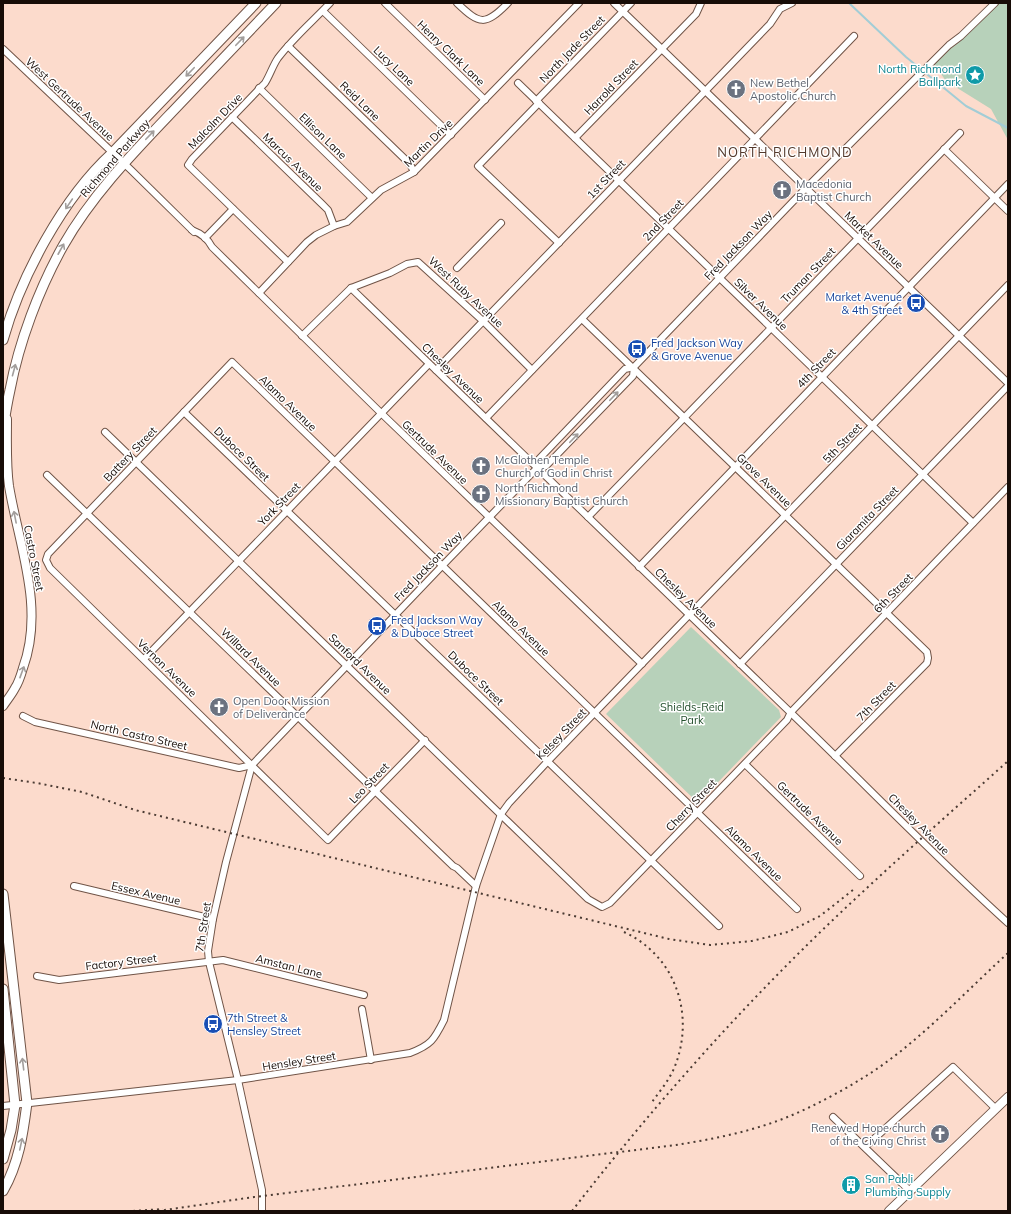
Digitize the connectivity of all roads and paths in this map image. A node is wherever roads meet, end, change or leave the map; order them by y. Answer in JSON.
{"nodes":[{"id":1,"x":256,"y":3,"type":"edge"},
{"id":2,"x":276,"y":3,"type":"edge"},
{"id":3,"x":330,"y":3,"type":"edge"},
{"id":4,"x":385,"y":3,"type":"edge"},
{"id":5,"x":457,"y":3,"type":"edge"},
{"id":6,"x":508,"y":3,"type":"edge"},
{"id":7,"x":579,"y":3,"type":"edge"},
{"id":8,"x":614,"y":3,"type":"edge"},
{"id":9,"x":631,"y":3,"type":"edge"},
{"id":10,"x":701,"y":3,"type":"edge"},
{"id":11,"x":792,"y":3,"type":"edge"},
{"id":12,"x":995,"y":3,"type":"edge"},
{"id":13,"x":322,"y":11,"type":"junction"},
{"id":14,"x":623,"y":12,"type":"junction"},
{"id":15,"x":854,"y":36,"type":"dead end"},
{"id":16,"x":288,"y":46,"type":"junction"},
{"id":17,"x":3,"y":49,"type":"edge"},
{"id":18,"x":662,"y":49,"type":"junction"},
{"id":19,"x":518,"y":83,"type":"dead end"},
{"id":20,"x":260,"y":88,"type":"junction"},
{"id":21,"x":705,"y":91,"type":"junction"},
{"id":22,"x":485,"y":100,"type":"junction"},
{"id":23,"x":538,"y":102,"type":"junction"},
{"id":24,"x":232,"y":117,"type":"junction"},
{"id":25,"x":960,"y":133,"type":"dead end"},
{"id":26,"x":451,"y":135,"type":"junction"},
{"id":27,"x":575,"y":138,"type":"junction"},
{"id":28,"x":755,"y":139,"type":"junction"},
{"id":29,"x":944,"y":149,"type":"junction"},
{"id":30,"x":112,"y":153,"type":"junction"},
{"id":31,"x":123,"y":163,"type":"junction"},
{"id":32,"x":414,"y":172,"type":"junction"},
{"id":33,"x":619,"y":180,"type":"junction"},
{"id":34,"x":1008,"y":184,"type":"edge"},
{"id":35,"x":806,"y":188,"type":"junction"},
{"id":36,"x":372,"y":198,"type":"junction"},
{"id":37,"x":994,"y":198,"type":"junction"},
{"id":38,"x":233,"y":209,"type":"junction"},
{"id":39,"x":1008,"y":211,"type":"edge"},
{"id":40,"x":501,"y":223,"type":"dead end"},
{"id":41,"x":334,"y":226,"type":"junction"},
{"id":42,"x":668,"y":229,"type":"junction"},
{"id":43,"x":192,"y":230,"type":"junction"},
{"id":44,"x":205,"y":238,"type":"junction"},
{"id":45,"x":857,"y":239,"type":"junction"},
{"id":46,"x":559,"y":244,"type":"junction"},
{"id":47,"x":212,"y":247,"type":"junction"},
{"id":48,"x":288,"y":262,"type":"junction"},
{"id":49,"x":457,"y":268,"type":"dead end"},
{"id":50,"x":720,"y":278,"type":"junction"},
{"id":51,"x":1008,"y":285,"type":"edge"},
{"id":52,"x":351,"y":288,"type":"junction"},
{"id":53,"x":908,"y":288,"type":"junction"},
{"id":54,"x":259,"y":293,"type":"junction"},
{"id":55,"x":582,"y":318,"type":"junction"},
{"id":56,"x":483,"y":321,"type":"junction"},
{"id":57,"x":771,"y":328,"type":"junction"},
{"id":58,"x":302,"y":336,"type":"junction"},
{"id":59,"x":959,"y":336,"type":"junction"},
{"id":60,"x":3,"y":340,"type":"edge"},
{"id":61,"x":232,"y":362,"type":"joint"},
{"id":62,"x":429,"y":364,"type":"junction"},
{"id":63,"x":634,"y":368,"type":"junction"},
{"id":64,"x":436,"y":370,"type":"junction"},
{"id":65,"x":532,"y":370,"type":"junction"},
{"id":66,"x":822,"y":376,"type":"junction"},
{"id":67,"x":1008,"y":383,"type":"edge"},
{"id":68,"x":1008,"y":386,"type":"edge"},
{"id":69,"x":7,"y":408,"type":"junction"},
{"id":70,"x":184,"y":412,"type":"junction"},
{"id":71,"x":381,"y":413,"type":"junction"},
{"id":72,"x":685,"y":417,"type":"junction"},
{"id":73,"x":486,"y":418,"type":"junction"},
{"id":74,"x":873,"y":425,"type":"junction"},
{"id":75,"x":3,"y":429,"type":"edge"},
{"id":76,"x":105,"y":432,"type":"dead end"},
{"id":77,"x":136,"y":462,"type":"junction"},
{"id":78,"x":335,"y":462,"type":"junction"},
{"id":79,"x":736,"y":466,"type":"junction"},
{"id":80,"x":537,"y":468,"type":"junction"},
{"id":81,"x":923,"y":474,"type":"junction"},
{"id":82,"x":47,"y":475,"type":"dead end"},
{"id":83,"x":1008,"y":487,"type":"edge"},
{"id":84,"x":287,"y":510,"type":"junction"},
{"id":85,"x":87,"y":513,"type":"junction"},
{"id":86,"x":786,"y":515,"type":"junction"},
{"id":87,"x":588,"y":517,"type":"junction"},
{"id":88,"x":489,"y":518,"type":"junction"},
{"id":89,"x":973,"y":523,"type":"junction"},
{"id":90,"x":46,"y":560,"type":"joint"},
{"id":91,"x":239,"y":561,"type":"junction"},
{"id":92,"x":836,"y":564,"type":"junction"},
{"id":93,"x":442,"y":566,"type":"junction"},
{"id":94,"x":639,"y":567,"type":"junction"},
{"id":95,"x":190,"y":612,"type":"junction"},
{"id":96,"x":887,"y":613,"type":"junction"},
{"id":97,"x":395,"y":614,"type":"junction"},
{"id":98,"x":690,"y":615,"type":"junction"},
{"id":99,"x":928,"y":658,"type":"joint"},
{"id":100,"x":144,"y":659,"type":"junction"},
{"id":101,"x":642,"y":664,"type":"junction"},
{"id":102,"x":740,"y":664,"type":"junction"},
{"id":103,"x":347,"y":666,"type":"junction"},
{"id":104,"x":3,"y":706,"type":"edge"},
{"id":105,"x":791,"y":712,"type":"junction"},
{"id":106,"x":595,"y":713,"type":"junction"},
{"id":107,"x":23,"y":716,"type":"dead end"},
{"id":108,"x":298,"y":716,"type":"junction"},
{"id":109,"x":425,"y":740,"type":"junction"},
{"id":110,"x":836,"y":756,"type":"junction"},
{"id":111,"x":548,"y":761,"type":"junction"},
{"id":112,"x":745,"y":764,"type":"junction"},
{"id":113,"x":252,"y":765,"type":"junction"},
{"id":114,"x":375,"y":791,"type":"junction"},
{"id":115,"x":698,"y":813,"type":"junction"},
{"id":116,"x":501,"y":814,"type":"junction"},
{"id":117,"x":328,"y":840,"type":"joint"},
{"id":118,"x":651,"y":860,"type":"junction"},
{"id":119,"x":860,"y":876,"type":"dead end"},
{"id":120,"x":74,"y":886,"type":"dead end"},
{"id":121,"x":476,"y":886,"type":"junction"},
{"id":122,"x":3,"y":894,"type":"edge"},
{"id":123,"x":602,"y":907,"type":"joint"},
{"id":124,"x":797,"y":908,"type":"dead end"},
{"id":125,"x":213,"y":919,"type":"junction"},
{"id":126,"x":1008,"y":923,"type":"edge"},
{"id":127,"x":719,"y":926,"type":"dead end"},
{"id":128,"x":209,"y":962,"type":"junction"},
{"id":129,"x":37,"y":976,"type":"dead end"},
{"id":130,"x":3,"y":988,"type":"edge"},
{"id":131,"x":364,"y":995,"type":"dead end"},
{"id":132,"x":362,"y":1009,"type":"dead end"},
{"id":133,"x":370,"y":1060,"type":"junction"},
{"id":134,"x":238,"y":1080,"type":"junction"},
{"id":135,"x":1006,"y":1102,"type":"edge"},
{"id":136,"x":27,"y":1103,"type":"junction"},
{"id":137,"x":15,"y":1105,"type":"junction"},
{"id":138,"x":3,"y":1106,"type":"edge"},
{"id":139,"x":996,"y":1109,"type":"junction"},
{"id":140,"x":832,"y":1117,"type":"dead end"},
{"id":141,"x":865,"y":1147,"type":"junction"},
{"id":142,"x":3,"y":1159,"type":"edge"},
{"id":143,"x":3,"y":1191,"type":"edge"},
{"id":144,"x":910,"y":1191,"type":"junction"},
{"id":145,"x":262,"y":1211,"type":"edge"},
{"id":146,"x":889,"y":1211,"type":"edge"}],
"edges":[{"from":1,"to":30,"type":"highway","name":"Richmond Parkway","one_way":true},
{"from":31,"to":2,"type":"highway","name":"Richmond Parkway","one_way":true},
{"from":3,"to":13,"type":"street","name":"Malcolm Drive"},
{"from":4,"to":22,"type":"street","name":"Henry Clark Lane"},
{"from":5,"to":6,"type":"street"},
{"from":7,"to":22,"type":"street","name":"Martin Drive"},
{"from":8,"to":14,"type":"street"},
{"from":9,"to":14,"type":"street","name":"North Jade Street"},
{"from":10,"to":18,"type":"street","name":"Harrold Street"},
{"from":11,"to":21,"type":"street","name":"1st Street"},
{"from":12,"to":35,"type":"street","name":"Fred Jackson Way"},
{"from":13,"to":16,"type":"street","name":"Malcolm Drive"},
{"from":13,"to":26,"type":"street","name":"Lucy Lane"},
{"from":14,"to":18,"type":"street","name":"Market Avenue"},
{"from":14,"to":23,"type":"street","name":"North Jade Street"},
{"from":15,"to":28,"type":"street","name":"2nd Street"},
{"from":16,"to":20,"type":"street","name":"Malcolm Drive"},
{"from":16,"to":32,"type":"street","name":"Reid Lane"},
{"from":17,"to":30,"type":"street","name":"West Gertrude Avenue"},
{"from":18,"to":21,"type":"street","name":"Market Avenue"},
{"from":18,"to":27,"type":"street","name":"Harrold Street"},
{"from":19,"to":23,"type":"street","name":"Silver Avenue"},
{"from":20,"to":24,"type":"street","name":"Malcolm Drive"},
{"from":20,"to":36,"type":"street","name":"Ellison Lane"},
{"from":21,"to":28,"type":"street","name":"Market Avenue"},
{"from":21,"to":33,"type":"street","name":"1st Street"},
{"from":22,"to":26,"type":"street","name":"Martin Drive"},
{"from":23,"to":27,"type":"street","name":"Silver Avenue"},
{"from":23,"to":46,"type":"street","name":"North Jade Street"},
{"from":24,"to":38,"type":"street","name":"Malcolm Drive"},
{"from":24,"to":41,"type":"street","name":"Marcus Avenue"},
{"from":25,"to":29,"type":"street","name":"Truman Street"},
{"from":26,"to":32,"type":"street","name":"Martin Drive"},
{"from":27,"to":33,"type":"street","name":"Silver Avenue"},
{"from":28,"to":35,"type":"street","name":"Market Avenue"},
{"from":28,"to":42,"type":"street","name":"2nd Street"},
{"from":29,"to":37,"type":"street"},
{"from":29,"to":45,"type":"street","name":"Truman Street"},
{"from":30,"to":31,"type":"street","name":"West Gertrude Avenue"},
{"from":30,"to":60,"type":"highway","name":"Richmond Parkway","one_way":true},
{"from":31,"to":43,"type":"street","name":"West Gertrude Avenue"},
{"from":69,"to":31,"type":"highway","name":"Richmond Parkway","one_way":true},
{"from":32,"to":36,"type":"street","name":"Martin Drive"},
{"from":33,"to":42,"type":"street","name":"Silver Avenue"},
{"from":33,"to":46,"type":"street","name":"1st Street"},
{"from":34,"to":37,"type":"street","name":"4th Street"},
{"from":35,"to":45,"type":"street","name":"Market Avenue"},
{"from":35,"to":50,"type":"street","name":"Fred Jackson Way"},
{"from":36,"to":41,"type":"street","name":"Martin Drive"},
{"from":37,"to":39,"type":"street"},
{"from":37,"to":53,"type":"street","name":"4th Street"},
{"from":38,"to":44,"type":"street"},
{"from":38,"to":48,"type":"street","name":"Malcolm Drive"},
{"from":40,"to":49,"type":"street"},
{"from":41,"to":48,"type":"street","name":"Martin Drive"},
{"from":42,"to":50,"type":"street","name":"Silver Avenue"},
{"from":42,"to":55,"type":"street","name":"2nd Street"},
{"from":43,"to":44,"type":"street","name":"West Gertrude Avenue"},
{"from":43,"to":47,"type":"street","name":"West Gertrude Avenue"},
{"from":44,"to":47,"type":"street","name":"West Gertrude Avenue"},
{"from":45,"to":53,"type":"street","name":"Market Avenue"},
{"from":45,"to":57,"type":"street","name":"Truman Street"},
{"from":46,"to":56,"type":"street","name":"1st Street"},
{"from":47,"to":54,"type":"street","name":"West Gertrude Avenue"},
{"from":48,"to":54,"type":"street","name":"Martin Drive"},
{"from":50,"to":57,"type":"street","name":"Silver Avenue"},
{"from":50,"to":63,"type":"street","name":"Fred Jackson Way"},
{"from":51,"to":59,"type":"street","name":"5th Street"},
{"from":52,"to":56,"type":"street","name":"West Ruby Avenue"},
{"from":52,"to":58,"type":"street","name":"West Ruby Avenue"},
{"from":52,"to":62,"type":"street","name":"Chesley Avenue"},
{"from":53,"to":59,"type":"street","name":"Market Avenue"},
{"from":53,"to":66,"type":"street","name":"4th Street"},
{"from":54,"to":58,"type":"street","name":"West Gertrude Avenue"},
{"from":55,"to":63,"type":"street","name":"Grove Avenue"},
{"from":55,"to":65,"type":"street","name":"2nd Street"},
{"from":56,"to":64,"type":"street","name":"1st Street"},
{"from":56,"to":65,"type":"street","name":"West Ruby Avenue"},
{"from":57,"to":66,"type":"street","name":"Silver Avenue"},
{"from":57,"to":72,"type":"street","name":"Truman Street"},
{"from":58,"to":71,"type":"street","name":"Gertrude Avenue"},
{"from":59,"to":67,"type":"street","name":"Market Avenue"},
{"from":59,"to":74,"type":"street","name":"5th Street"},
{"from":61,"to":70,"type":"street","name":"Battery Street"},
{"from":61,"to":78,"type":"street","name":"Alamo Avenue"},
{"from":62,"to":64,"type":"street","name":"Chesley Avenue"},
{"from":62,"to":71,"type":"street","name":"York Street"},
{"from":63,"to":72,"type":"street","name":"Grove Avenue"},
{"from":80,"to":63,"type":"street","name":"Fred Jackson Way","one_way":true},
{"from":63,"to":80,"type":"street","name":"Fred Jackson Way"},
{"from":64,"to":73,"type":"street","name":"Chesley Avenue"},
{"from":65,"to":73,"type":"street","name":"2nd Street"},
{"from":66,"to":74,"type":"street","name":"Silver Avenue"},
{"from":66,"to":79,"type":"street","name":"4th Street"},
{"from":68,"to":81,"type":"street","name":"Giaramita Street"},
{"from":69,"to":75,"type":"highway","name":"Richmond Parkway"},
{"from":104,"to":69,"type":"main road","name":"Castro Street","one_way":true},
{"from":70,"to":77,"type":"street","name":"Battery Street"},
{"from":70,"to":84,"type":"street","name":"Duboce Street"},
{"from":71,"to":78,"type":"street","name":"York Street"},
{"from":71,"to":88,"type":"street","name":"Gertrude Avenue"},
{"from":72,"to":79,"type":"street","name":"Grove Avenue"},
{"from":72,"to":87,"type":"street","name":"Truman Street"},
{"from":73,"to":80,"type":"street","name":"Chesley Avenue"},
{"from":74,"to":81,"type":"street","name":"Silver Avenue"},
{"from":74,"to":86,"type":"street","name":"5th Street"},
{"from":76,"to":77,"type":"street","name":"Sanford Avenue"},
{"from":77,"to":85,"type":"street","name":"Battery Street"},
{"from":77,"to":91,"type":"street","name":"Sanford Avenue"},
{"from":78,"to":84,"type":"street","name":"York Street"},
{"from":78,"to":93,"type":"street","name":"Alamo Avenue"},
{"from":79,"to":86,"type":"street","name":"Grove Avenue"},
{"from":79,"to":94,"type":"street","name":"4th Street"},
{"from":80,"to":87,"type":"street","name":"Chesley Avenue"},
{"from":80,"to":88,"type":"street","name":"Fred Jackson Way"},
{"from":81,"to":89,"type":"street","name":"Silver Avenue"},
{"from":81,"to":92,"type":"street","name":"Giaramita Street"},
{"from":82,"to":85,"type":"street","name":"Willard Avenue"},
{"from":83,"to":89,"type":"street","name":"6th Street"},
{"from":84,"to":91,"type":"street","name":"York Street"},
{"from":84,"to":97,"type":"street","name":"Duboce Street"},
{"from":85,"to":90,"type":"street","name":"Battery Street"},
{"from":85,"to":95,"type":"street","name":"Willard Avenue"},
{"from":86,"to":92,"type":"street","name":"Grove Avenue"},
{"from":86,"to":98,"type":"street","name":"5th Street"},
{"from":87,"to":94,"type":"street","name":"Chesley Avenue"},
{"from":88,"to":93,"type":"street","name":"Fred Jackson Way"},
{"from":88,"to":101,"type":"street","name":"Gertrude Avenue"},
{"from":89,"to":96,"type":"street","name":"6th Street"},
{"from":90,"to":100,"type":"street","name":"Vernon Avenue"},
{"from":91,"to":95,"type":"street","name":"York Street"},
{"from":91,"to":103,"type":"street","name":"Sanford Avenue"},
{"from":92,"to":96,"type":"street","name":"Grove Avenue"},
{"from":92,"to":102,"type":"street","name":"Giaramita Street"},
{"from":93,"to":97,"type":"street","name":"Fred Jackson Way"},
{"from":93,"to":106,"type":"street","name":"Alamo Avenue"},
{"from":94,"to":98,"type":"street","name":"Chesley Avenue"},
{"from":95,"to":100,"type":"street","name":"York Street"},
{"from":95,"to":108,"type":"street","name":"Willard Avenue"},
{"from":96,"to":99,"type":"street","name":"Grove Avenue"},
{"from":96,"to":105,"type":"street","name":"6th Street"},
{"from":97,"to":103,"type":"street","name":"Fred Jackson Way"},
{"from":97,"to":111,"type":"street","name":"Duboce Street"},
{"from":98,"to":101,"type":"street","name":"Kelsey Street"},
{"from":98,"to":102,"type":"street","name":"Chesley Avenue"},
{"from":99,"to":110,"type":"street","name":"7th Street"},
{"from":100,"to":113,"type":"street","name":"Vernon Avenue"},
{"from":101,"to":106,"type":"street","name":"Kelsey Street"},
{"from":102,"to":105,"type":"street","name":"Chesley Avenue"},
{"from":103,"to":108,"type":"street","name":"Fred Jackson Way"},
{"from":103,"to":109,"type":"street","name":"Sanford Avenue"},
{"from":105,"to":110,"type":"street","name":"Chesley Avenue"},
{"from":105,"to":112,"type":"street","name":"Cherry Street"},
{"from":106,"to":111,"type":"street","name":"Kelsey Street"},
{"from":106,"to":115,"type":"street","name":"Alamo Avenue"},
{"from":107,"to":113,"type":"street","name":"North Castro Street"},
{"from":108,"to":113,"type":"street","name":"Fred Jackson Way"},
{"from":108,"to":114,"type":"street","name":"Willard Avenue"},
{"from":109,"to":114,"type":"street","name":"Leo Street"},
{"from":109,"to":116,"type":"street","name":"Sanford Avenue"},
{"from":110,"to":126,"type":"street","name":"Chesley Avenue"},
{"from":111,"to":116,"type":"street","name":"Kelsey Street"},
{"from":111,"to":118,"type":"street","name":"Duboce Street"},
{"from":112,"to":115,"type":"street","name":"Cherry Street"},
{"from":112,"to":119,"type":"street","name":"Gertrude Avenue"},
{"from":113,"to":117,"type":"street","name":"Vernon Avenue"},
{"from":113,"to":125,"type":"street","name":"7th Street"},
{"from":114,"to":117,"type":"street","name":"Leo Street"},
{"from":114,"to":121,"type":"street","name":"Willard Avenue"},
{"from":115,"to":118,"type":"street","name":"Cherry Street"},
{"from":115,"to":124,"type":"street","name":"Alamo Avenue"},
{"from":116,"to":121,"type":"street","name":"Kelsey Street"},
{"from":116,"to":123,"type":"street","name":"Sanford Avenue"},
{"from":118,"to":123,"type":"street","name":"Cherry Street"},
{"from":118,"to":127,"type":"street","name":"Duboce Street"},
{"from":120,"to":125,"type":"street","name":"Essex Avenue"},
{"from":121,"to":133,"type":"street","name":"Hensley Street"},
{"from":136,"to":122,"type":"highway","one_way":true},
{"from":125,"to":128,"type":"street","name":"7th Street"},
{"from":128,"to":129,"type":"street","name":"Factory Street"},
{"from":128,"to":131,"type":"street","name":"Amstan Lane"},
{"from":128,"to":134,"type":"street","name":"7th Street"},
{"from":130,"to":137,"type":"highway"},
{"from":132,"to":133,"type":"street"},
{"from":133,"to":134,"type":"street","name":"Hensley Street"},
{"from":134,"to":136,"type":"street","name":"Hensley Street"},
{"from":134,"to":145,"type":"street","name":"7th Street"},
{"from":135,"to":139,"type":"main road"},
{"from":136,"to":137,"type":"street","name":"Hensley Street"},
{"from":143,"to":136,"type":"highway","one_way":true},
{"from":137,"to":138,"type":"street","name":"Hensley Street"},
{"from":137,"to":142,"type":"highway"},
{"from":139,"to":141,"type":"street"},
{"from":139,"to":144,"type":"main road"},
{"from":140,"to":141,"type":"street"},
{"from":141,"to":144,"type":"street"},
{"from":144,"to":146,"type":"main road"}]}
